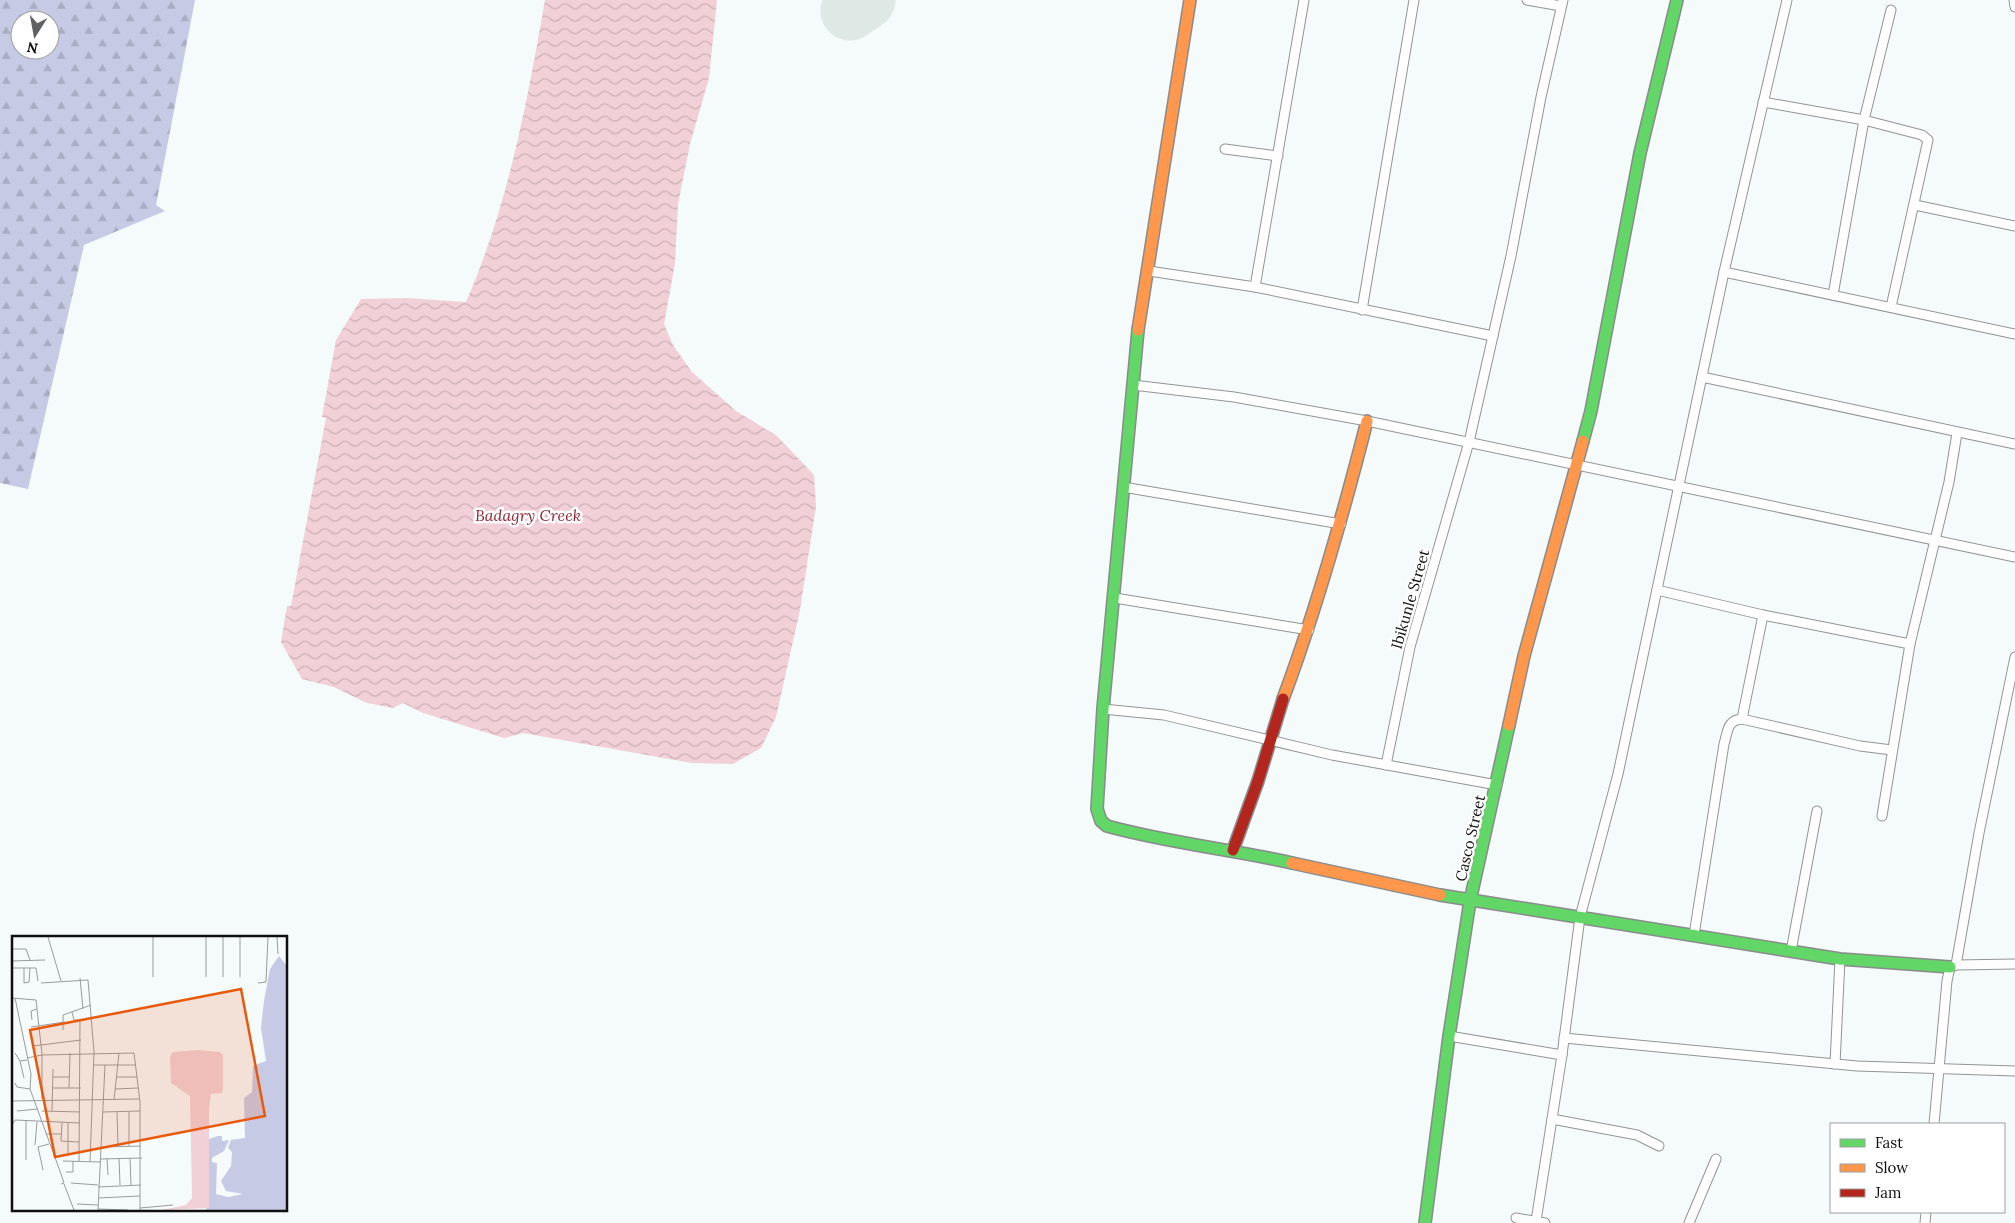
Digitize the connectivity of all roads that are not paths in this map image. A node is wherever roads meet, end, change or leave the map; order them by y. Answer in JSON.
{"nodes":[{"id":1,"x":1190,"y":0,"type":"edge"},
{"id":2,"x":1304,"y":0,"type":"edge"},
{"id":3,"x":1414,"y":0,"type":"edge"},
{"id":4,"x":1527,"y":0,"type":"edge"},
{"id":5,"x":1677,"y":0,"type":"edge"},
{"id":6,"x":1787,"y":0,"type":"edge"},
{"id":7,"x":2014,"y":0,"type":"edge"},
{"id":8,"x":1562,"y":3,"type":"edge"},
{"id":9,"x":2015,"y":6,"type":"edge"},
{"id":10,"x":1891,"y":10,"type":"dead end"},
{"id":11,"x":1763,"y":102,"type":"junction"},
{"id":12,"x":1864,"y":120,"type":"junction"},
{"id":13,"x":1225,"y":149,"type":"dead end"},
{"id":14,"x":1278,"y":156,"type":"junction"},
{"id":15,"x":1914,"y":205,"type":"junction"},
{"id":16,"x":2015,"y":226,"type":"edge"},
{"id":17,"x":1149,"y":271,"type":"junction"},
{"id":18,"x":1724,"y":272,"type":"junction"},
{"id":19,"x":1255,"y":287,"type":"junction"},
{"id":20,"x":1833,"y":295,"type":"junction"},
{"id":21,"x":1891,"y":307,"type":"junction"},
{"id":22,"x":1362,"y":310,"type":"junction"},
{"id":23,"x":2015,"y":334,"type":"edge"},
{"id":24,"x":1493,"y":336,"type":"junction"},
{"id":25,"x":1702,"y":377,"type":"junction"},
{"id":26,"x":1133,"y":385,"type":"junction"},
{"id":27,"x":1367,"y":421,"type":"junction"},
{"id":28,"x":1957,"y":433,"type":"junction"},
{"id":29,"x":1469,"y":442,"type":"junction"},
{"id":30,"x":2015,"y":444,"type":"edge"},
{"id":31,"x":1577,"y":466,"type":"junction"},
{"id":32,"x":1680,"y":486,"type":"junction"},
{"id":33,"x":1123,"y":487,"type":"junction"},
{"id":34,"x":1341,"y":524,"type":"junction"},
{"id":35,"x":1936,"y":540,"type":"junction"},
{"id":36,"x":2015,"y":557,"type":"edge"},
{"id":37,"x":1657,"y":590,"type":"junction"},
{"id":38,"x":1114,"y":598,"type":"junction"},
{"id":39,"x":1763,"y":615,"type":"junction"},
{"id":40,"x":1309,"y":630,"type":"junction"},
{"id":41,"x":1910,"y":644,"type":"junction"},
{"id":42,"x":2015,"y":657,"type":"edge"},
{"id":43,"x":1103,"y":709,"type":"junction"},
{"id":44,"x":1742,"y":719,"type":"junction"},
{"id":45,"x":1270,"y":741,"type":"junction"},
{"id":46,"x":1892,"y":750,"type":"junction"},
{"id":47,"x":1386,"y":765,"type":"junction"},
{"id":48,"x":1497,"y":785,"type":"junction"},
{"id":49,"x":1817,"y":811,"type":"dead end"},
{"id":50,"x":1882,"y":816,"type":"dead end"},
{"id":51,"x":1233,"y":850,"type":"junction"},
{"id":52,"x":1470,"y":901,"type":"junction"},
{"id":53,"x":1580,"y":917,"type":"junction"},
{"id":54,"x":1694,"y":935,"type":"junction"},
{"id":55,"x":1791,"y":950,"type":"junction"},
{"id":56,"x":1840,"y":959,"type":"junction"},
{"id":57,"x":2015,"y":964,"type":"edge"},
{"id":58,"x":1953,"y":966,"type":"junction"},
{"id":59,"x":1449,"y":1036,"type":"junction"},
{"id":60,"x":1564,"y":1038,"type":"junction"},
{"id":61,"x":1562,"y":1055,"type":"junction"},
{"id":62,"x":1835,"y":1064,"type":"junction"},
{"id":63,"x":1939,"y":1069,"type":"junction"},
{"id":64,"x":2015,"y":1071,"type":"edge"},
{"id":65,"x":1552,"y":1119,"type":"junction"},
{"id":66,"x":1934,"y":1123,"type":"edge"},
{"id":67,"x":1659,"y":1146,"type":"dead end"},
{"id":68,"x":1716,"y":1159,"type":"dead end"},
{"id":69,"x":1516,"y":1218,"type":"dead end"},
{"id":70,"x":1541,"y":1222,"type":"edge"},
{"id":71,"x":1425,"y":1223,"type":"edge"},
{"id":72,"x":1689,"y":1223,"type":"edge"}],
"edges":[{"from":1,"to":17,"type":"street"},
{"from":2,"to":14,"type":"street"},
{"from":3,"to":22,"type":"street"},
{"from":4,"to":8,"type":"street"},
{"from":5,"to":31,"type":"street","name":"Casco Street"},
{"from":6,"to":11,"type":"street"},
{"from":7,"to":9,"type":"street"},
{"from":8,"to":24,"type":"street","name":"Ibikunle Street"},
{"from":10,"to":12,"type":"street"},
{"from":11,"to":12,"type":"street"},
{"from":11,"to":18,"type":"street"},
{"from":12,"to":15,"type":"street"},
{"from":12,"to":20,"type":"street"},
{"from":13,"to":14,"type":"street"},
{"from":14,"to":19,"type":"street"},
{"from":15,"to":16,"type":"street"},
{"from":15,"to":21,"type":"street"},
{"from":17,"to":19,"type":"street"},
{"from":17,"to":26,"type":"street"},
{"from":18,"to":20,"type":"street"},
{"from":18,"to":25,"type":"street"},
{"from":19,"to":22,"type":"street"},
{"from":20,"to":21,"type":"street"},
{"from":21,"to":23,"type":"street"},
{"from":22,"to":24,"type":"street"},
{"from":24,"to":29,"type":"street","name":"Ibikunle Street"},
{"from":25,"to":28,"type":"street"},
{"from":25,"to":32,"type":"street"},
{"from":26,"to":27,"type":"street"},
{"from":26,"to":33,"type":"street"},
{"from":27,"to":29,"type":"street"},
{"from":27,"to":34,"type":"street"},
{"from":28,"to":30,"type":"street"},
{"from":28,"to":35,"type":"street"},
{"from":29,"to":31,"type":"street"},
{"from":29,"to":47,"type":"street","name":"Ibikunle Street"},
{"from":31,"to":32,"type":"street"},
{"from":31,"to":48,"type":"street","name":"Casco Street"},
{"from":32,"to":35,"type":"street"},
{"from":32,"to":37,"type":"street"},
{"from":33,"to":34,"type":"street"},
{"from":33,"to":38,"type":"street"},
{"from":34,"to":40,"type":"street"},
{"from":35,"to":36,"type":"street"},
{"from":35,"to":41,"type":"street"},
{"from":37,"to":39,"type":"street"},
{"from":37,"to":53,"type":"street"},
{"from":38,"to":40,"type":"street"},
{"from":38,"to":43,"type":"street"},
{"from":39,"to":41,"type":"street"},
{"from":39,"to":44,"type":"street"},
{"from":40,"to":45,"type":"street"},
{"from":41,"to":46,"type":"street"},
{"from":42,"to":58,"type":"street"},
{"from":43,"to":45,"type":"street"},
{"from":43,"to":51,"type":"street"},
{"from":44,"to":46,"type":"street"},
{"from":44,"to":54,"type":"street"},
{"from":45,"to":47,"type":"street"},
{"from":45,"to":51,"type":"street"},
{"from":46,"to":50,"type":"street"},
{"from":47,"to":48,"type":"street"},
{"from":48,"to":52,"type":"street","name":"Casco Street"},
{"from":49,"to":55,"type":"street"},
{"from":51,"to":52,"type":"street"},
{"from":52,"to":53,"type":"street"},
{"from":52,"to":59,"type":"street","name":"Casco Street"},
{"from":53,"to":54,"type":"street"},
{"from":53,"to":60,"type":"street"},
{"from":54,"to":55,"type":"street"},
{"from":55,"to":56,"type":"street"},
{"from":56,"to":58,"type":"street"},
{"from":56,"to":62,"type":"street"},
{"from":57,"to":58,"type":"street"},
{"from":58,"to":63,"type":"street"},
{"from":59,"to":61,"type":"street"},
{"from":59,"to":71,"type":"street","name":"Casco Street"},
{"from":60,"to":61,"type":"street"},
{"from":60,"to":62,"type":"street"},
{"from":61,"to":65,"type":"street"},
{"from":62,"to":63,"type":"street"},
{"from":63,"to":64,"type":"street"},
{"from":63,"to":66,"type":"street"},
{"from":65,"to":67,"type":"street"},
{"from":65,"to":70,"type":"street"},
{"from":68,"to":72,"type":"street"},
{"from":69,"to":70,"type":"street"}]}
